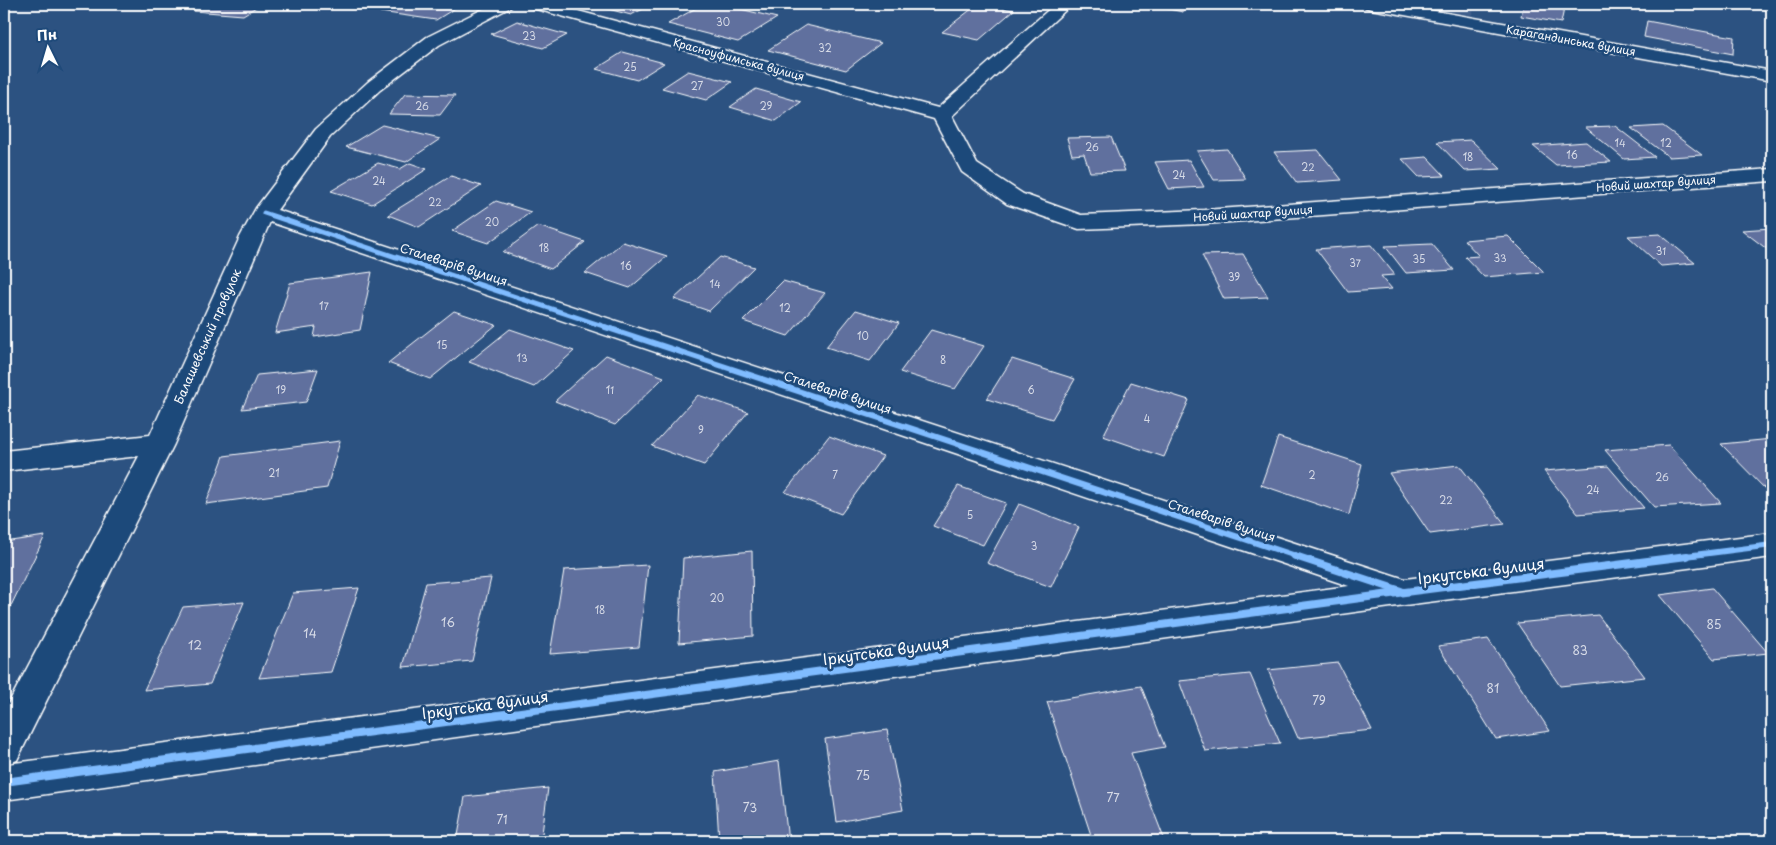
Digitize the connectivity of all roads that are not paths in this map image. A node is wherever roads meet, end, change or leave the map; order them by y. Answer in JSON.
{"nodes":[{"id":1,"x":504,"y":4,"type":"edge"},
{"id":2,"x":535,"y":4,"type":"edge"},
{"id":3,"x":1064,"y":4,"type":"edge"},
{"id":4,"x":1371,"y":4,"type":"edge"},
{"id":5,"x":1772,"y":76,"type":"edge"},
{"id":6,"x":942,"y":115,"type":"junction"},
{"id":7,"x":1772,"y":175,"type":"edge"},
{"id":8,"x":264,"y":213,"type":"junction"},
{"id":9,"x":160,"y":444,"type":"junction"},
{"id":10,"x":4,"y":461,"type":"edge"},
{"id":11,"x":1772,"y":545,"type":"edge"},
{"id":12,"x":1405,"y":592,"type":"junction"},
{"id":13,"x":4,"y":748,"type":"edge"},
{"id":14,"x":4,"y":782,"type":"edge"}],
"edges":[{"from":1,"to":8,"type":"street","name":"Балашевський провулок"},
{"from":2,"to":6,"type":"street","name":"Красноуфимська вулиця"},
{"from":3,"to":6,"type":"street"},
{"from":4,"to":5,"type":"street","name":"Карагандинська вулиця"},
{"from":6,"to":7,"type":"street","name":"Новий шахтар вулиця"},
{"from":8,"to":9,"type":"street","name":"Балашевський провулок"},
{"from":8,"to":12,"type":"street","name":"Сталеварів вулиця"},
{"from":9,"to":10,"type":"street"},
{"from":9,"to":13,"type":"street","name":"Балашевський провулок"},
{"from":11,"to":12,"type":"street","name":"Іркутська вулиця"},
{"from":12,"to":14,"type":"street","name":"Іркутська вулиця"}]}
